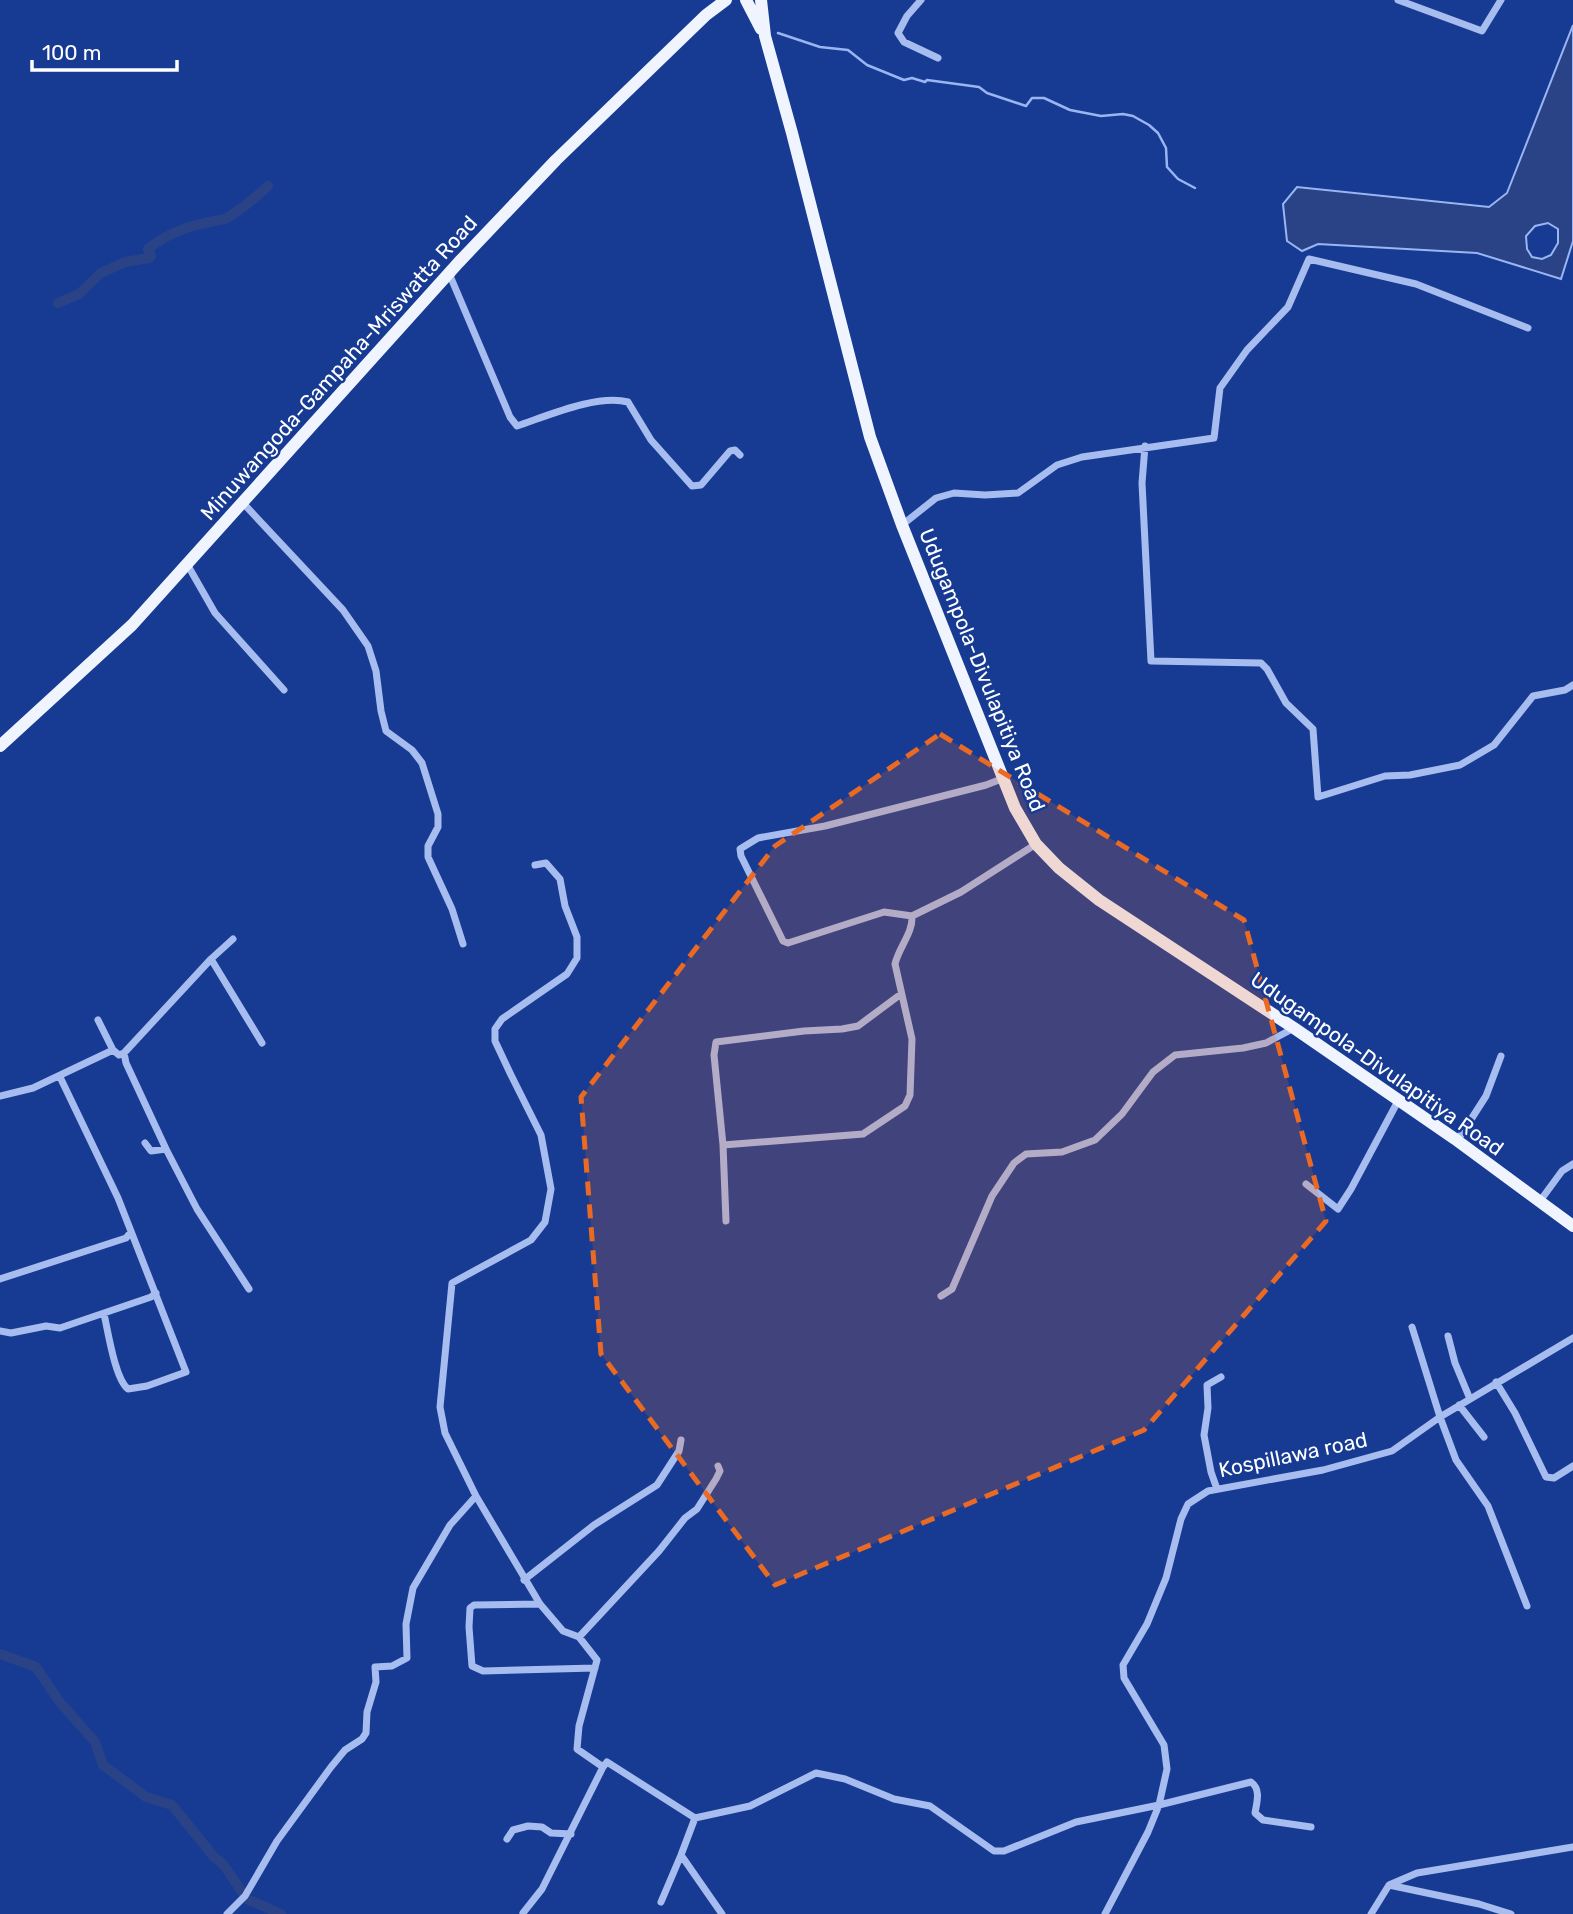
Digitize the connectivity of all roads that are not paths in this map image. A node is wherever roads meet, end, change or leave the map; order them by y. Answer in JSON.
{"nodes":[{"id":1,"x":715,"y":0,"type":"edge"},
{"id":2,"x":726,"y":0,"type":"edge"},
{"id":3,"x":746,"y":0,"type":"edge"},
{"id":4,"x":761,"y":0,"type":"edge"},
{"id":5,"x":921,"y":0,"type":"edge"},
{"id":6,"x":1398,"y":0,"type":"edge"},
{"id":7,"x":1501,"y":0,"type":"edge"},
{"id":8,"x":706,"y":15,"type":"junction"},
{"id":9,"x":765,"y":36,"type":"junction"},
{"id":10,"x":938,"y":58,"type":"dead end"},
{"id":11,"x":451,"y":272,"type":"junction"},
{"id":12,"x":1528,"y":328,"type":"dead end"},
{"id":13,"x":1145,"y":446,"type":"junction"},
{"id":14,"x":740,"y":455,"type":"dead end"},
{"id":15,"x":243,"y":503,"type":"junction"},
{"id":16,"x":902,"y":525,"type":"junction"},
{"id":17,"x":187,"y":564,"type":"junction"},
{"id":18,"x":1573,"y":685,"type":"edge"},
{"id":19,"x":284,"y":690,"type":"dead end"},
{"id":20,"x":0,"y":746,"type":"edge"},
{"id":21,"x":1004,"y":778,"type":"junction"},
{"id":22,"x":1036,"y":844,"type":"junction"},
{"id":23,"x":535,"y":865,"type":"dead end"},
{"id":24,"x":912,"y":916,"type":"junction"},
{"id":25,"x":233,"y":939,"type":"dead end"},
{"id":26,"x":463,"y":944,"type":"dead end"},
{"id":27,"x":211,"y":959,"type":"junction"},
{"id":28,"x":901,"y":994,"type":"junction"},
{"id":29,"x":97,"y":1020,"type":"dead end"},
{"id":30,"x":1294,"y":1028,"type":"junction"},
{"id":31,"x":262,"y":1043,"type":"dead end"},
{"id":32,"x":113,"y":1050,"type":"junction"},
{"id":33,"x":124,"y":1053,"type":"junction"},
{"id":34,"x":1501,"y":1056,"type":"dead end"},
{"id":35,"x":60,"y":1077,"type":"junction"},
{"id":36,"x":0,"y":1096,"type":"edge"},
{"id":37,"x":1398,"y":1101,"type":"junction"},
{"id":38,"x":1455,"y":1139,"type":"junction"},
{"id":39,"x":145,"y":1143,"type":"dead end"},
{"id":40,"x":723,"y":1145,"type":"junction"},
{"id":41,"x":166,"y":1149,"type":"junction"},
{"id":42,"x":1573,"y":1164,"type":"edge"},
{"id":43,"x":1306,"y":1184,"type":"dead end"},
{"id":44,"x":1540,"y":1201,"type":"junction"},
{"id":45,"x":726,"y":1221,"type":"dead end"},
{"id":46,"x":1573,"y":1226,"type":"edge"},
{"id":47,"x":131,"y":1232,"type":"junction"},
{"id":48,"x":0,"y":1279,"type":"edge"},
{"id":49,"x":249,"y":1289,"type":"dead end"},
{"id":50,"x":156,"y":1293,"type":"junction"},
{"id":51,"x":941,"y":1296,"type":"dead end"},
{"id":52,"x":104,"y":1314,"type":"junction"},
{"id":53,"x":1412,"y":1327,"type":"dead end"},
{"id":54,"x":0,"y":1331,"type":"edge"},
{"id":55,"x":1448,"y":1336,"type":"dead end"},
{"id":56,"x":1573,"y":1338,"type":"edge"},
{"id":57,"x":1221,"y":1377,"type":"dead end"},
{"id":58,"x":1496,"y":1382,"type":"junction"},
{"id":59,"x":1470,"y":1399,"type":"junction"},
{"id":60,"x":1459,"y":1405,"type":"junction"},
{"id":61,"x":1440,"y":1417,"type":"junction"},
{"id":62,"x":1484,"y":1437,"type":"dead end"},
{"id":63,"x":681,"y":1440,"type":"dead end"},
{"id":64,"x":718,"y":1465,"type":"dead end"},
{"id":65,"x":1573,"y":1466,"type":"edge"},
{"id":66,"x":1217,"y":1489,"type":"junction"},
{"id":67,"x":475,"y":1496,"type":"junction"},
{"id":68,"x":524,"y":1580,"type":"junction"},
{"id":69,"x":540,"y":1605,"type":"junction"},
{"id":70,"x":1527,"y":1606,"type":"dead end"},
{"id":71,"x":579,"y":1637,"type":"junction"},
{"id":72,"x":595,"y":1668,"type":"junction"},
{"id":73,"x":603,"y":1767,"type":"junction"},
{"id":74,"x":1158,"y":1805,"type":"junction"},
{"id":75,"x":695,"y":1818,"type":"junction"},
{"id":76,"x":1311,"y":1827,"type":"dead end"},
{"id":77,"x":571,"y":1834,"type":"junction"},
{"id":78,"x":507,"y":1839,"type":"dead end"},
{"id":79,"x":1573,"y":1847,"type":"edge"},
{"id":80,"x":681,"y":1855,"type":"junction"},
{"id":81,"x":1390,"y":1885,"type":"junction"},
{"id":82,"x":661,"y":1902,"type":"dead end"},
{"id":83,"x":523,"y":1913,"type":"edge"},
{"id":84,"x":227,"y":1914,"type":"edge"},
{"id":85,"x":722,"y":1914,"type":"edge"},
{"id":86,"x":1105,"y":1914,"type":"edge"},
{"id":87,"x":1371,"y":1914,"type":"edge"},
{"id":88,"x":1511,"y":1914,"type":"edge"}],
"edges":[{"from":1,"to":8,"type":"main road","name":"Minuwangoda-Gampaha-Mriswatta Road"},
{"from":2,"to":8,"type":"main road","name":"Minuwangoda-Gampaha-Mriswatta Road"},
{"from":3,"to":9,"type":"main road","name":"Udugampola-Divulapitiya Road"},
{"from":4,"to":9,"type":"main road","name":"Udugampola-Divulapitiya Road"},
{"from":5,"to":10,"type":"street"},
{"from":6,"to":7,"type":"street"},
{"from":8,"to":11,"type":"main road","name":"Minuwangoda-Gampaha-Mriswatta Road"},
{"from":9,"to":16,"type":"main road","name":"Udugampola-Divulapitiya Road"},
{"from":11,"to":14,"type":"street"},
{"from":11,"to":15,"type":"main road","name":"Minuwangoda-Gampaha-Mriswatta Road"},
{"from":12,"to":13,"type":"street"},
{"from":13,"to":16,"type":"street"},
{"from":13,"to":18,"type":"street"},
{"from":15,"to":17,"type":"main road","name":"Minuwangoda-Gampaha-Mriswatta Road"},
{"from":15,"to":26,"type":"street"},
{"from":16,"to":21,"type":"main road","name":"Udugampola-Divulapitiya Road"},
{"from":17,"to":19,"type":"street"},
{"from":17,"to":20,"type":"main road","name":"Minuwangoda-Gampaha-Mriswatta Road"},
{"from":21,"to":22,"type":"main road","name":"Udugampola-Divulapitiya Road"},
{"from":21,"to":24,"type":"street"},
{"from":22,"to":24,"type":"street"},
{"from":22,"to":30,"type":"main road","name":"Udugampola-Divulapitiya Road"},
{"from":23,"to":67,"type":"street"},
{"from":24,"to":28,"type":"street"},
{"from":25,"to":27,"type":"street"},
{"from":27,"to":31,"type":"street"},
{"from":27,"to":33,"type":"street"},
{"from":28,"to":40,"type":"street"},
{"from":28,"to":40,"type":"street"},
{"from":29,"to":32,"type":"street"},
{"from":30,"to":37,"type":"main road","name":"Udugampola-Divulapitiya Road"},
{"from":30,"to":51,"type":"street"},
{"from":32,"to":33,"type":"street"},
{"from":32,"to":35,"type":"street"},
{"from":33,"to":41,"type":"street"},
{"from":34,"to":38,"type":"street"},
{"from":35,"to":36,"type":"street"},
{"from":35,"to":47,"type":"street"},
{"from":37,"to":38,"type":"main road","name":"Udugampola-Divulapitiya Road"},
{"from":37,"to":43,"type":"street"},
{"from":38,"to":44,"type":"main road","name":"Udugampola-Divulapitiya Road"},
{"from":39,"to":41,"type":"street"},
{"from":40,"to":45,"type":"street"},
{"from":41,"to":49,"type":"street"},
{"from":42,"to":44,"type":"street"},
{"from":44,"to":46,"type":"main road","name":"Udugampola-Divulapitiya Road"},
{"from":47,"to":48,"type":"street"},
{"from":47,"to":50,"type":"street"},
{"from":50,"to":52,"type":"street"},
{"from":50,"to":52,"type":"street"},
{"from":52,"to":54,"type":"street"},
{"from":53,"to":61,"type":"street"},
{"from":55,"to":59,"type":"street"},
{"from":56,"to":58,"type":"street","name":"Kospillawa road"},
{"from":57,"to":66,"type":"street"},
{"from":58,"to":59,"type":"street","name":"Kospillawa road"},
{"from":58,"to":65,"type":"street"},
{"from":59,"to":60,"type":"street","name":"Kospillawa road"},
{"from":60,"to":61,"type":"street","name":"Kospillawa road"},
{"from":60,"to":62,"type":"street"},
{"from":61,"to":66,"type":"street","name":"Kospillawa road"},
{"from":61,"to":70,"type":"street"},
{"from":63,"to":68,"type":"street"},
{"from":64,"to":71,"type":"street"},
{"from":66,"to":74,"type":"street","name":"Kospillawa road"},
{"from":67,"to":68,"type":"street"},
{"from":67,"to":84,"type":"street"},
{"from":68,"to":69,"type":"street"},
{"from":69,"to":71,"type":"street"},
{"from":69,"to":72,"type":"street"},
{"from":71,"to":72,"type":"street"},
{"from":72,"to":73,"type":"street"},
{"from":73,"to":75,"type":"street"},
{"from":73,"to":77,"type":"street"},
{"from":74,"to":75,"type":"street"},
{"from":74,"to":76,"type":"street"},
{"from":74,"to":86,"type":"street","name":"Kospillawa road"},
{"from":75,"to":80,"type":"street"},
{"from":77,"to":78,"type":"street"},
{"from":77,"to":83,"type":"street"},
{"from":79,"to":81,"type":"street"},
{"from":80,"to":82,"type":"street"},
{"from":80,"to":85,"type":"street"},
{"from":81,"to":87,"type":"street"},
{"from":81,"to":88,"type":"street"}]}
